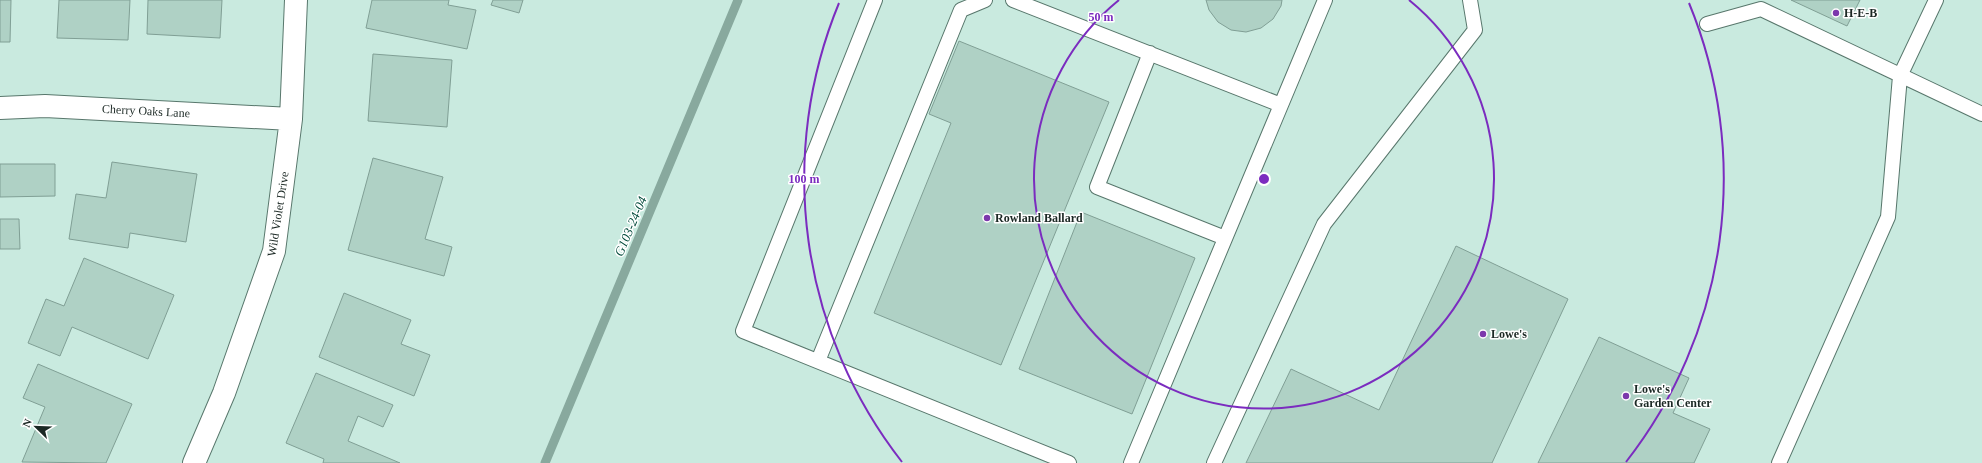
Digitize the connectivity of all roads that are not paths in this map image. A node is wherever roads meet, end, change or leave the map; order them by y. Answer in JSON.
{"nodes":[{"id":1,"x":296,"y":0,"type":"edge"},
{"id":2,"x":874,"y":0,"type":"edge"},
{"id":3,"x":985,"y":0,"type":"edge"},
{"id":4,"x":1013,"y":0,"type":"edge"},
{"id":5,"x":1325,"y":0,"type":"edge"},
{"id":6,"x":1470,"y":0,"type":"edge"},
{"id":7,"x":1936,"y":0,"type":"edge"},
{"id":8,"x":1707,"y":24,"type":"dead end"},
{"id":9,"x":1150,"y":53,"type":"junction"},
{"id":10,"x":1900,"y":76,"type":"junction"},
{"id":11,"x":1281,"y":104,"type":"junction"},
{"id":12,"x":0,"y":108,"type":"edge"},
{"id":13,"x":1982,"y":114,"type":"edge"},
{"id":14,"x":291,"y":119,"type":"junction"},
{"id":15,"x":1225,"y":238,"type":"junction"},
{"id":16,"x":818,"y":361,"type":"junction"},
{"id":17,"x":1783,"y":462,"type":"edge"},
{"id":18,"x":194,"y":463,"type":"edge"},
{"id":19,"x":1069,"y":463,"type":"edge"},
{"id":20,"x":1131,"y":463,"type":"edge"},
{"id":21,"x":1214,"y":463,"type":"edge"}],
"edges":[{"from":1,"to":14,"type":"street","name":"Wild Violet Drive"},
{"from":2,"to":16,"type":"lane"},
{"from":3,"to":16,"type":"lane"},
{"from":4,"to":9,"type":"lane"},
{"from":5,"to":11,"type":"lane"},
{"from":6,"to":21,"type":"lane"},
{"from":7,"to":10,"type":"lane"},
{"from":8,"to":10,"type":"lane"},
{"from":9,"to":11,"type":"lane"},
{"from":9,"to":15,"type":"lane"},
{"from":10,"to":13,"type":"lane"},
{"from":10,"to":17,"type":"lane"},
{"from":11,"to":15,"type":"lane"},
{"from":12,"to":14,"type":"street","name":"Cherry Oaks Lane"},
{"from":14,"to":18,"type":"street","name":"Wild Violet Drive"},
{"from":15,"to":20,"type":"lane"},
{"from":16,"to":19,"type":"lane"}]}
